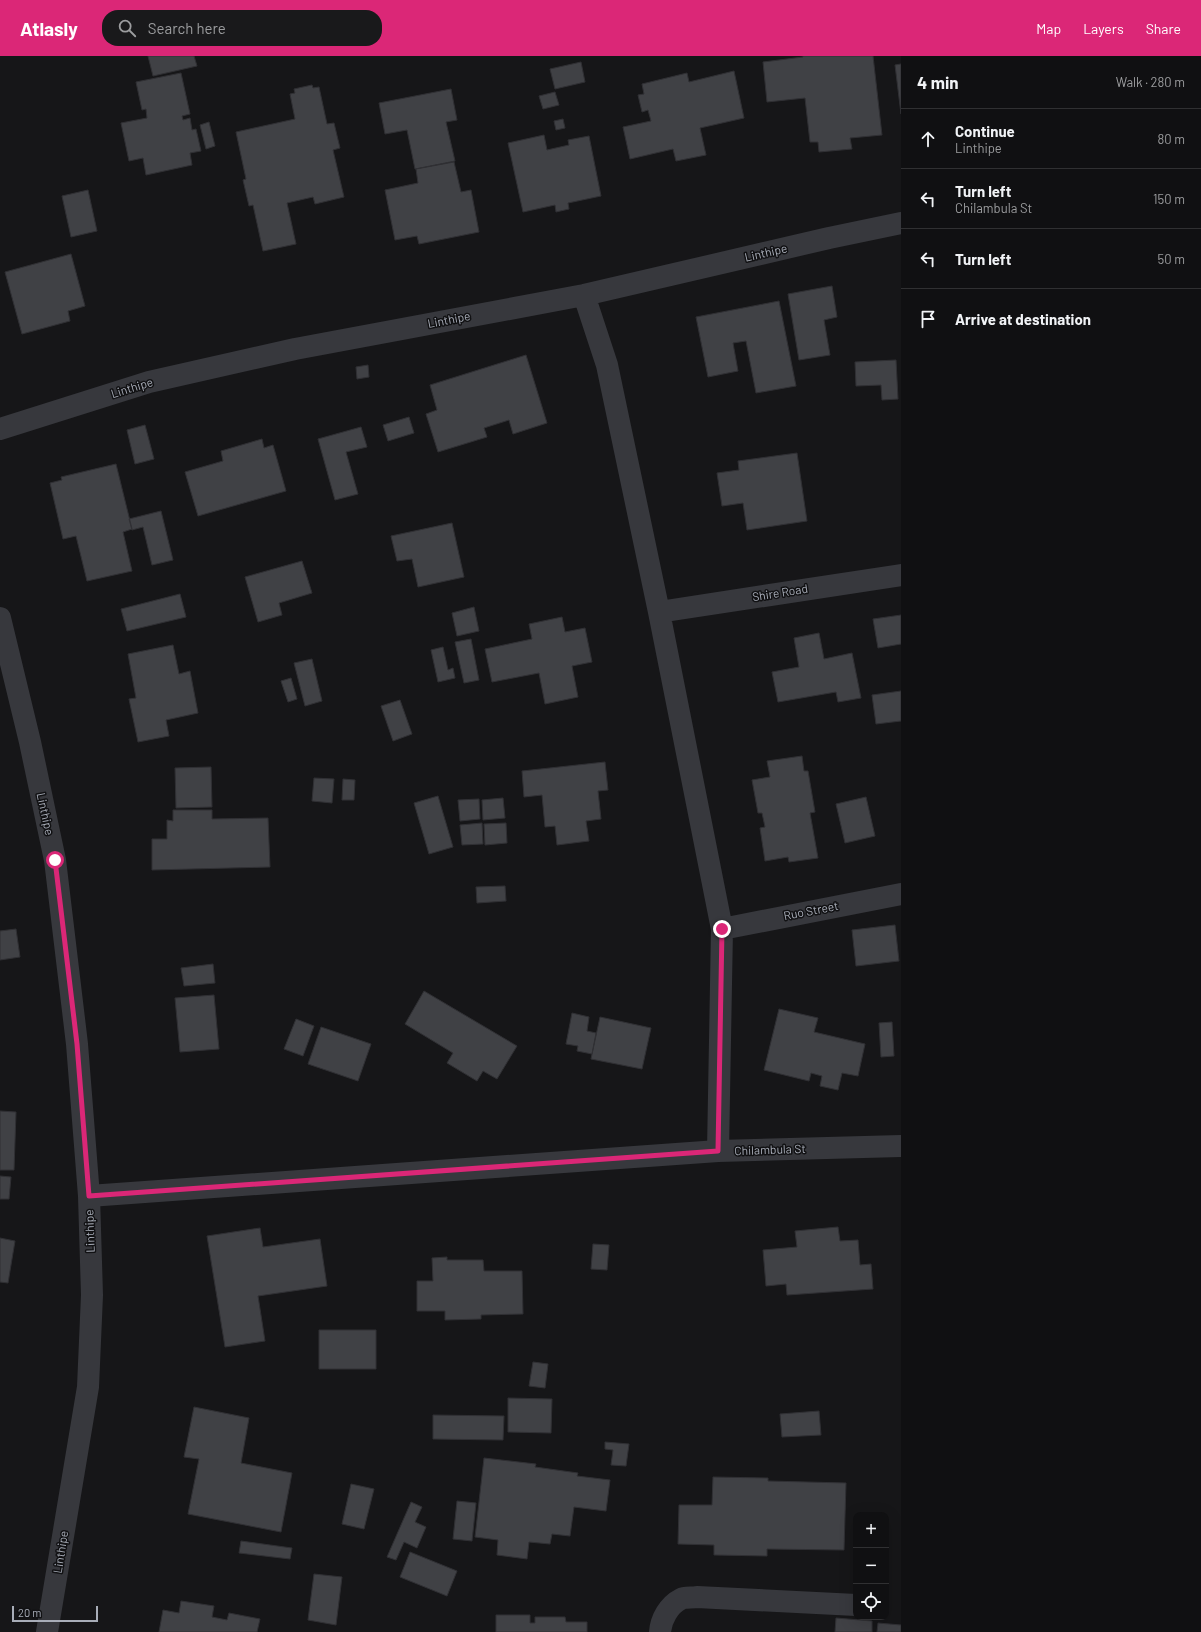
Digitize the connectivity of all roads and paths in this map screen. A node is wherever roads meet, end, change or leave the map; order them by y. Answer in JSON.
{"nodes":[{"id":1,"x":901,"y":223,"type":"edge"},
{"id":2,"x":584,"y":295,"type":"junction"},
{"id":3,"x":0,"y":429,"type":"edge"},
{"id":4,"x":901,"y":575,"type":"edge"},
{"id":5,"x":659,"y":612,"type":"junction"},
{"id":6,"x":0,"y":618,"type":"edge"},
{"id":7,"x":901,"y":894,"type":"edge"},
{"id":8,"x":722,"y":929,"type":"junction"},
{"id":9,"x":901,"y":1146,"type":"edge"},
{"id":10,"x":718,"y":1151,"type":"junction"},
{"id":11,"x":89,"y":1196,"type":"junction"},
{"id":12,"x":853,"y":1605,"type":"edge"},
{"id":13,"x":47,"y":1632,"type":"edge"},
{"id":14,"x":660,"y":1632,"type":"edge"}],
"edges":[{"from":1,"to":2,"type":"street","name":"Linthipe"},
{"from":2,"to":3,"type":"street","name":"Linthipe"},
{"from":2,"to":5,"type":"street"},
{"from":4,"to":5,"type":"street","name":"Shire Road"},
{"from":5,"to":8,"type":"street"},
{"from":6,"to":11,"type":"street","name":"Linthipe"},
{"from":7,"to":8,"type":"street","name":"Ruo Street"},
{"from":8,"to":10,"type":"street"},
{"from":9,"to":10,"type":"street","name":"Chilambula St"},
{"from":10,"to":11,"type":"street","name":"Chilambula St"},
{"from":11,"to":13,"type":"street","name":"Linthipe"},
{"from":12,"to":14,"type":"street"}]}
